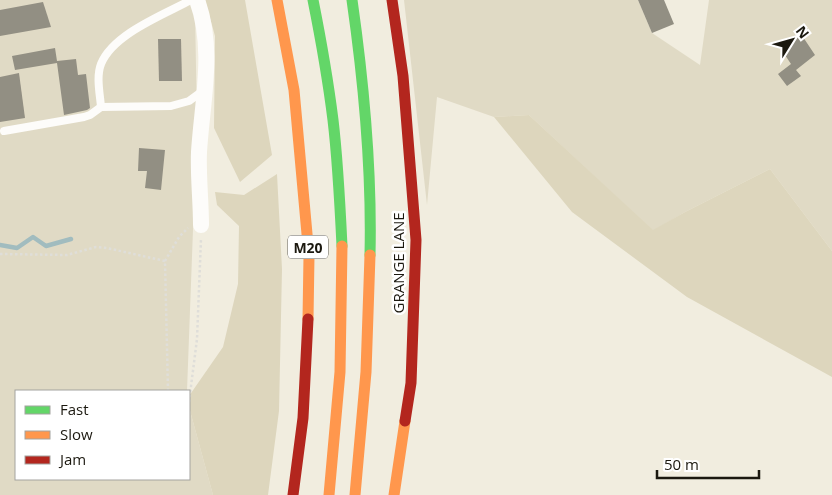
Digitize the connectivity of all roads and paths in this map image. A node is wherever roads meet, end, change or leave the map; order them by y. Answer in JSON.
{"nodes":[{"id":1,"x":191,"y":0,"type":"edge"},
{"id":2,"x":197,"y":0,"type":"edge"},
{"id":3,"x":276,"y":0,"type":"edge"},
{"id":4,"x":313,"y":0,"type":"edge"},
{"id":5,"x":352,"y":0,"type":"edge"},
{"id":6,"x":392,"y":0,"type":"edge"},
{"id":7,"x":205,"y":88,"type":"junction"},
{"id":8,"x":101,"y":107,"type":"junction"},
{"id":9,"x":4,"y":131,"type":"dead end"},
{"id":10,"x":201,"y":220,"type":"junction"},
{"id":11,"x":0,"y":254,"type":"edge"},
{"id":12,"x":165,"y":261,"type":"junction"},
{"id":13,"x":168,"y":390,"type":"edge"},
{"id":14,"x":190,"y":394,"type":"edge"},
{"id":15,"x":293,"y":495,"type":"edge"},
{"id":16,"x":329,"y":495,"type":"edge"},
{"id":17,"x":355,"y":495,"type":"edge"},
{"id":18,"x":394,"y":495,"type":"edge"}],
"edges":[{"from":1,"to":8,"type":"lane"},
{"from":2,"to":7,"type":"street"},
{"from":3,"to":15,"type":"main road","number":"M20"},
{"from":4,"to":16,"type":"main road","number":"M20"},
{"from":5,"to":17,"type":"main road"},
{"from":6,"to":18,"type":"main road","name":"GRANGE LANE"},
{"from":7,"to":8,"type":"lane"},
{"from":7,"to":10,"type":"street"},
{"from":8,"to":9,"type":"lane"},
{"from":10,"to":12,"type":"path"},
{"from":10,"to":14,"type":"path"},
{"from":11,"to":12,"type":"path"},
{"from":12,"to":13,"type":"path"}]}
